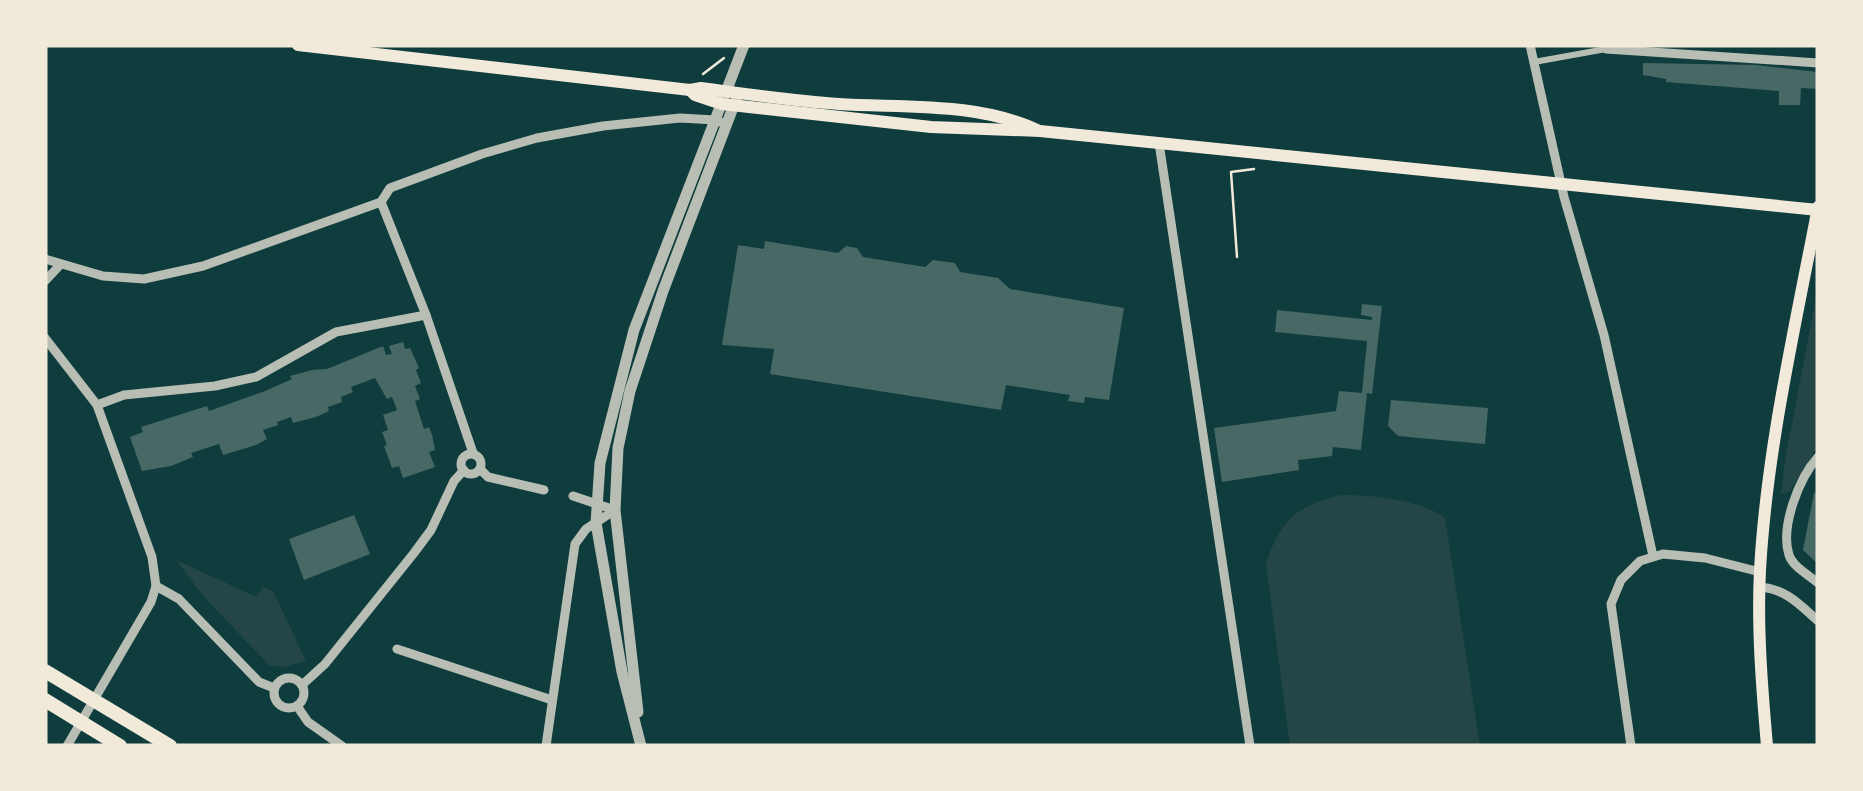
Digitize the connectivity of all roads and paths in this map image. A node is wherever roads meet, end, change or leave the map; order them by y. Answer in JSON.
{"nodes":[{"id":1,"x":298,"y":45,"type":"edge"},
{"id":2,"x":744,"y":45,"type":"edge"},
{"id":3,"x":1530,"y":45,"type":"edge"},
{"id":4,"x":1606,"y":49,"type":"joint"},
{"id":5,"x":726,"y":56,"type":"dead end"},
{"id":6,"x":1534,"y":62,"type":"junction"},
{"id":7,"x":1818,"y":63,"type":"edge"},
{"id":8,"x":687,"y":89,"type":"junction"},
{"id":9,"x":730,"y":98,"type":"junction"},
{"id":10,"x":720,"y":122,"type":"junction"},
{"id":11,"x":1159,"y":143,"type":"junction"},
{"id":12,"x":1258,"y":154,"type":"junction"},
{"id":13,"x":1562,"y":185,"type":"junction"},
{"id":14,"x":381,"y":202,"type":"junction"},
{"id":15,"x":1818,"y":209,"type":"edge"},
{"id":16,"x":1237,"y":257,"type":"dead end"},
{"id":17,"x":45,"y":259,"type":"edge"},
{"id":18,"x":60,"y":265,"type":"junction"},
{"id":19,"x":46,"y":278,"type":"edge"},
{"id":20,"x":426,"y":315,"type":"junction"},
{"id":21,"x":45,"y":338,"type":"edge"},
{"id":22,"x":97,"y":405,"type":"junction"},
{"id":23,"x":473,"y":453,"type":"junction"},
{"id":24,"x":1818,"y":458,"type":"edge"},
{"id":25,"x":480,"y":469,"type":"junction"},
{"id":26,"x":464,"y":470,"type":"junction"},
{"id":27,"x":544,"y":490,"type":"dead end"},
{"id":28,"x":573,"y":496,"type":"dead end"},
{"id":29,"x":596,"y":502,"type":"junction"},
{"id":30,"x":616,"y":510,"type":"junction"},
{"id":31,"x":596,"y":523,"type":"junction"},
{"id":32,"x":1654,"y":556,"type":"junction"},
{"id":33,"x":1760,"y":572,"type":"junction"},
{"id":34,"x":1818,"y":583,"type":"edge"},
{"id":35,"x":156,"y":586,"type":"junction"},
{"id":36,"x":1760,"y":587,"type":"junction"},
{"id":37,"x":1818,"y":621,"type":"edge"},
{"id":38,"x":396,"y":649,"type":"dead end"},
{"id":39,"x":45,"y":670,"type":"edge"},
{"id":40,"x":302,"y":685,"type":"junction"},
{"id":41,"x":274,"y":688,"type":"junction"},
{"id":42,"x":45,"y":700,"type":"edge"},
{"id":43,"x":93,"y":700,"type":"junction"},
{"id":44,"x":552,"y":700,"type":"junction"},
{"id":45,"x":297,"y":706,"type":"junction"},
{"id":46,"x":81,"y":722,"type":"junction"},
{"id":47,"x":68,"y":746,"type":"edge"},
{"id":48,"x":120,"y":746,"type":"edge"},
{"id":49,"x":170,"y":746,"type":"edge"},
{"id":50,"x":342,"y":746,"type":"edge"},
{"id":51,"x":546,"y":746,"type":"edge"},
{"id":52,"x":641,"y":746,"type":"edge"},
{"id":53,"x":1250,"y":746,"type":"edge"},
{"id":54,"x":1632,"y":746,"type":"edge"},
{"id":55,"x":1767,"y":746,"type":"edge"}],
"edges":[{"from":1,"to":8,"type":"main road"},
{"from":2,"to":9,"type":"street"},
{"from":3,"to":6,"type":"street"},
{"from":4,"to":6,"type":"street"},
{"from":4,"to":7,"type":"street"},
{"from":5,"to":8,"type":"path"},
{"from":6,"to":13,"type":"street"},
{"from":8,"to":9,"type":"main road"},
{"from":9,"to":10,"type":"street"},
{"from":9,"to":11,"type":"main road"},
{"from":10,"to":14,"type":"street"},
{"from":10,"to":29,"type":"street"},
{"from":10,"to":30,"type":"street"},
{"from":11,"to":12,"type":"main road"},
{"from":11,"to":53,"type":"street"},
{"from":12,"to":13,"type":"main road"},
{"from":12,"to":16,"type":"path"},
{"from":13,"to":15,"type":"main road"},
{"from":13,"to":32,"type":"street"},
{"from":14,"to":18,"type":"street"},
{"from":14,"to":20,"type":"street"},
{"from":15,"to":33,"type":"main road"},
{"from":17,"to":18,"type":"street"},
{"from":18,"to":19,"type":"street"},
{"from":20,"to":22,"type":"street"},
{"from":20,"to":23,"type":"street"},
{"from":21,"to":22,"type":"street"},
{"from":22,"to":35,"type":"street"},
{"from":23,"to":25,"type":"street"},
{"from":23,"to":26,"type":"street"},
{"from":24,"to":34,"type":"street"},
{"from":25,"to":26,"type":"street"},
{"from":25,"to":27,"type":"street"},
{"from":26,"to":40,"type":"street"},
{"from":28,"to":29,"type":"street"},
{"from":29,"to":30,"type":"street"},
{"from":29,"to":31,"type":"street"},
{"from":30,"to":31,"type":"street"},
{"from":30,"to":52,"type":"street"},
{"from":31,"to":44,"type":"street"},
{"from":31,"to":52,"type":"street"},
{"from":32,"to":33,"type":"street"},
{"from":32,"to":54,"type":"street"},
{"from":33,"to":36,"type":"main road"},
{"from":35,"to":41,"type":"street"},
{"from":35,"to":43,"type":"street"},
{"from":36,"to":37,"type":"street"},
{"from":36,"to":55,"type":"main road"},
{"from":38,"to":44,"type":"street"},
{"from":39,"to":43,"type":"main road"},
{"from":40,"to":41,"type":"street"},
{"from":40,"to":45,"type":"street"},
{"from":41,"to":45,"type":"street"},
{"from":42,"to":46,"type":"main road"},
{"from":43,"to":46,"type":"street"},
{"from":43,"to":49,"type":"main road"},
{"from":44,"to":51,"type":"street"},
{"from":45,"to":50,"type":"street"},
{"from":46,"to":47,"type":"street"},
{"from":46,"to":48,"type":"main road"}]}
